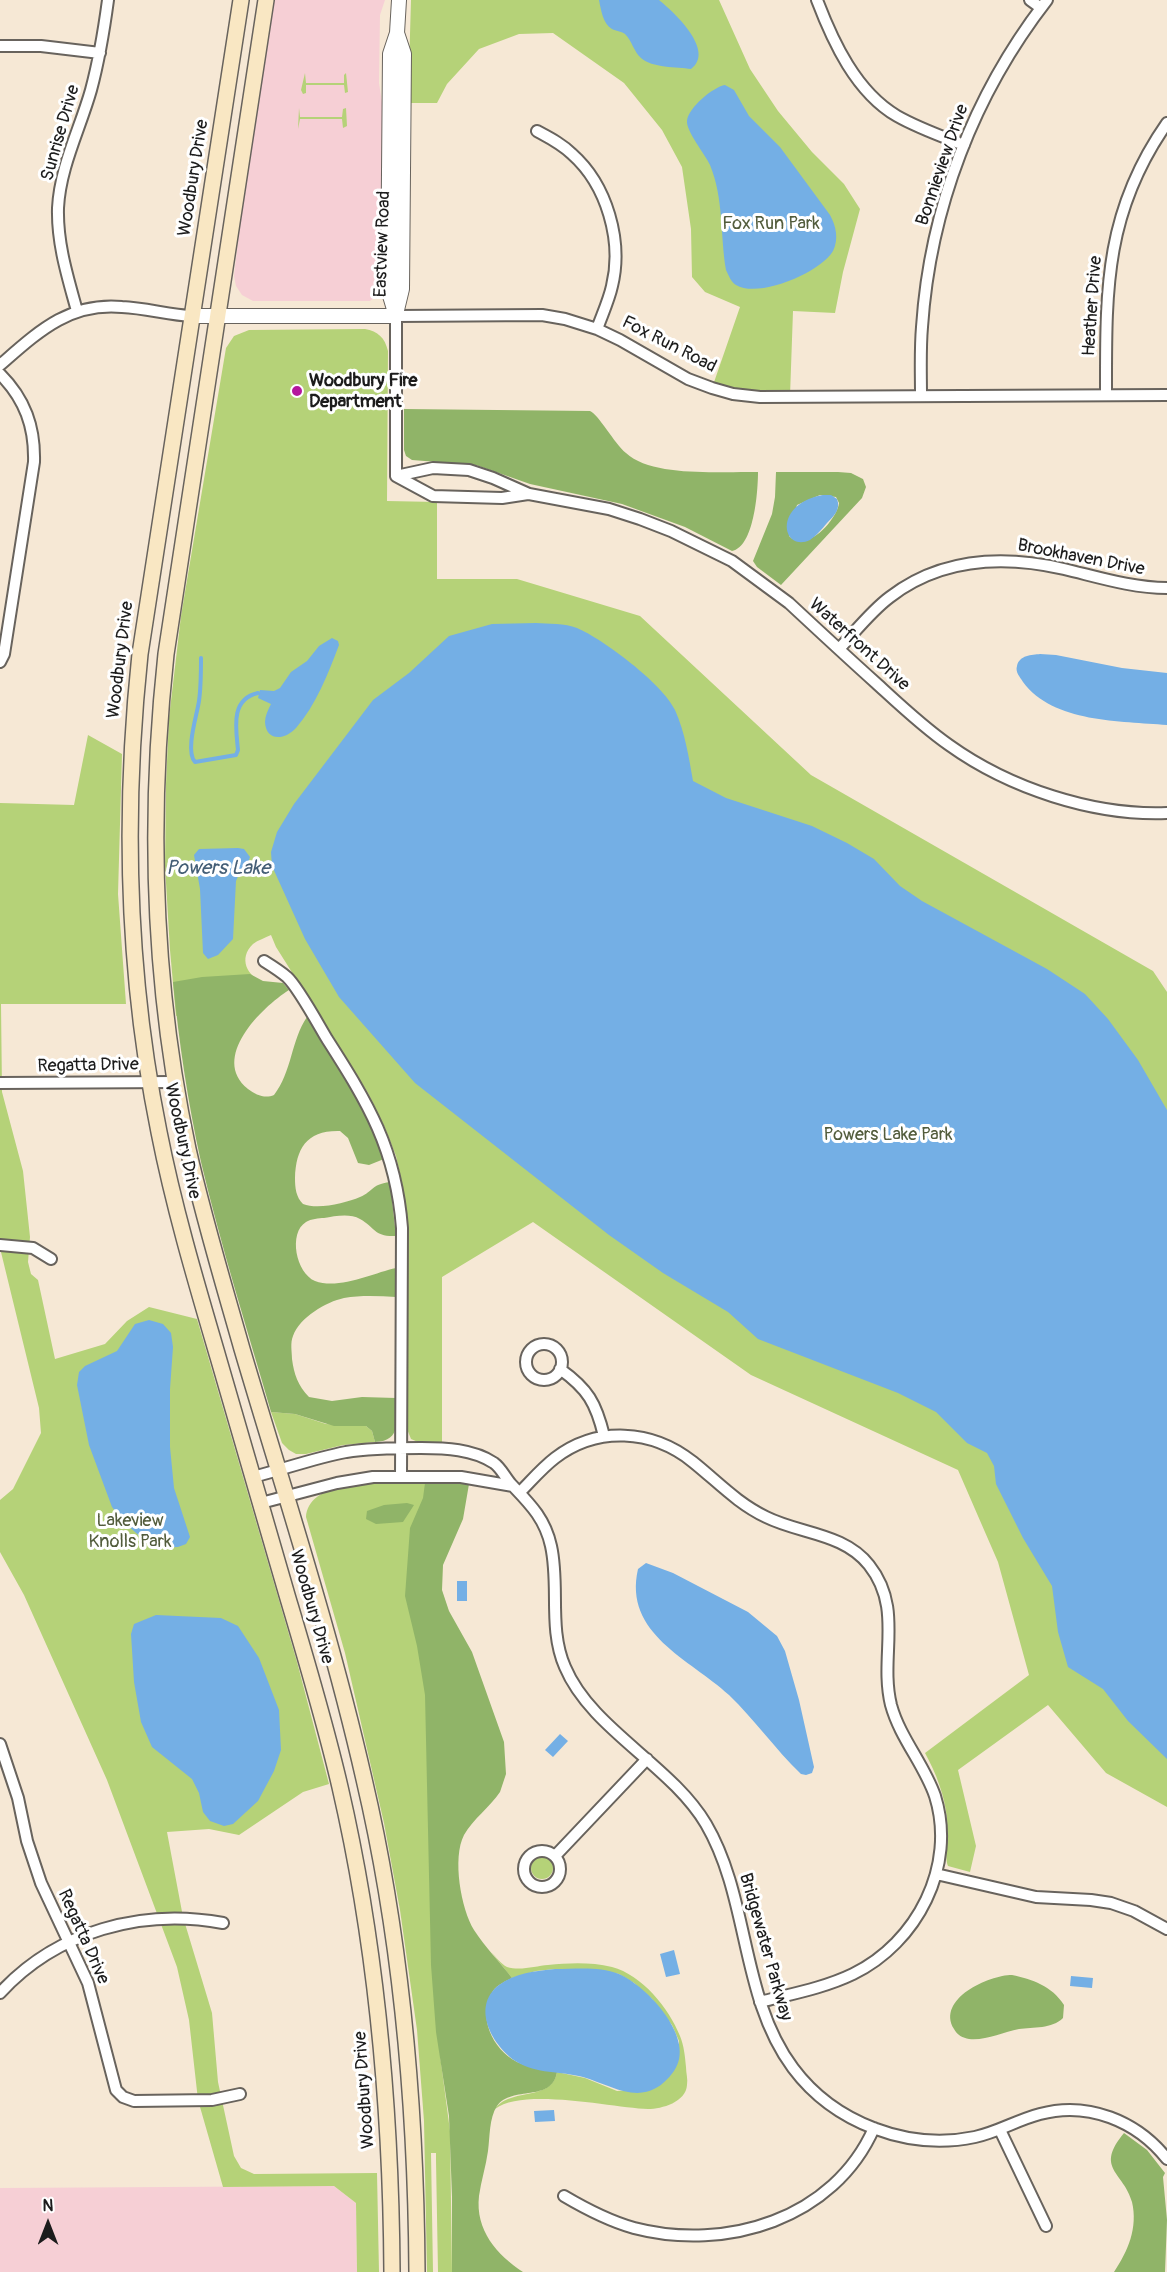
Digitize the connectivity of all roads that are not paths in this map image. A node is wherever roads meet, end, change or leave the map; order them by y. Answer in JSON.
{"nodes":[{"id":1,"x":108,"y":0,"type":"edge"},
{"id":2,"x":241,"y":0,"type":"edge"},
{"id":3,"x":266,"y":0,"type":"edge"},
{"id":4,"x":399,"y":0,"type":"edge"},
{"id":5,"x":817,"y":0,"type":"edge"},
{"id":6,"x":1030,"y":0,"type":"edge"},
{"id":7,"x":1044,"y":4,"type":"edge"},
{"id":8,"x":0,"y":46,"type":"edge"},
{"id":9,"x":100,"y":53,"type":"junction"},
{"id":10,"x":1167,"y":123,"type":"edge"},
{"id":11,"x":537,"y":131,"type":"dead end"},
{"id":12,"x":964,"y":145,"type":"junction"},
{"id":13,"x":77,"y":311,"type":"junction"},
{"id":14,"x":192,"y":316,"type":"junction"},
{"id":15,"x":218,"y":316,"type":"junction"},
{"id":16,"x":396,"y":316,"type":"junction"},
{"id":17,"x":597,"y":329,"type":"junction"},
{"id":18,"x":0,"y":365,"type":"edge"},
{"id":19,"x":0,"y":374,"type":"edge"},
{"id":20,"x":1106,"y":395,"type":"junction"},
{"id":21,"x":1167,"y":395,"type":"edge"},
{"id":22,"x":921,"y":396,"type":"junction"},
{"id":23,"x":396,"y":476,"type":"junction"},
{"id":24,"x":529,"y":494,"type":"junction"},
{"id":25,"x":1167,"y":588,"type":"edge"},
{"id":26,"x":839,"y":648,"type":"junction"},
{"id":27,"x":0,"y":662,"type":"edge"},
{"id":28,"x":1167,"y":813,"type":"edge"},
{"id":29,"x":264,"y":961,"type":"dead end"},
{"id":30,"x":150,"y":1082,"type":"junction"},
{"id":31,"x":176,"y":1082,"type":"junction"},
{"id":32,"x":0,"y":1083,"type":"edge"},
{"id":33,"x":0,"y":1245,"type":"edge"},
{"id":34,"x":51,"y":1259,"type":"dead end"},
{"id":35,"x":560,"y":1369,"type":"dead end"},
{"id":36,"x":604,"y":1436,"type":"junction"},
{"id":37,"x":402,"y":1448,"type":"junction"},
{"id":38,"x":278,"y":1470,"type":"junction"},
{"id":39,"x":401,"y":1476,"type":"junction"},
{"id":40,"x":253,"y":1477,"type":"junction"},
{"id":41,"x":517,"y":1489,"type":"junction"},
{"id":42,"x":286,"y":1496,"type":"junction"},
{"id":43,"x":261,"y":1503,"type":"junction"},
{"id":44,"x":0,"y":1744,"type":"edge"},
{"id":45,"x":647,"y":1759,"type":"junction"},
{"id":46,"x":555,"y":1856,"type":"dead end"},
{"id":47,"x":936,"y":1874,"type":"junction"},
{"id":48,"x":224,"y":1923,"type":"dead end"},
{"id":49,"x":1167,"y":1929,"type":"edge"},
{"id":50,"x":69,"y":1941,"type":"junction"},
{"id":51,"x":0,"y":1993,"type":"edge"},
{"id":52,"x":760,"y":2002,"type":"junction"},
{"id":53,"x":240,"y":2094,"type":"dead end"},
{"id":54,"x":874,"y":2128,"type":"junction"},
{"id":55,"x":1000,"y":2130,"type":"junction"},
{"id":56,"x":1167,"y":2159,"type":"edge"},
{"id":57,"x":564,"y":2196,"type":"dead end"},
{"id":58,"x":1046,"y":2226,"type":"dead end"},
{"id":59,"x":392,"y":2272,"type":"edge"},
{"id":60,"x":417,"y":2272,"type":"edge"}],
"edges":[{"from":1,"to":9,"type":"street","name":"Sunrise Drive"},
{"from":2,"to":14,"type":"main road","name":"Woodbury Drive"},
{"from":3,"to":15,"type":"main road","name":"Woodbury Drive"},
{"from":4,"to":16,"type":"street","name":"Eastview Road"},
{"from":5,"to":12,"type":"street"},
{"from":6,"to":7,"type":"street"},
{"from":7,"to":12,"type":"street","name":"Bonnieview Drive"},
{"from":8,"to":9,"type":"street"},
{"from":9,"to":13,"type":"street","name":"Sunrise Drive"},
{"from":10,"to":20,"type":"street","name":"Heather Drive"},
{"from":11,"to":17,"type":"street"},
{"from":12,"to":22,"type":"street","name":"Bonnieview Drive"},
{"from":13,"to":14,"type":"street"},
{"from":13,"to":18,"type":"street"},
{"from":14,"to":15,"type":"street","name":"Fox Run Road"},
{"from":14,"to":30,"type":"main road","name":"Woodbury Drive"},
{"from":15,"to":16,"type":"street","name":"Fox Run Road"},
{"from":15,"to":31,"type":"main road","name":"Woodbury Drive"},
{"from":16,"to":17,"type":"street","name":"Fox Run Road"},
{"from":16,"to":23,"type":"street"},
{"from":17,"to":22,"type":"street","name":"Fox Run Road"},
{"from":19,"to":27,"type":"street"},
{"from":20,"to":21,"type":"street","name":"Fox Run Road"},
{"from":20,"to":22,"type":"street","name":"Fox Run Road"},
{"from":23,"to":24,"type":"street","name":"Waterfront Drive"},
{"from":23,"to":24,"type":"street","name":"Waterfront Drive"},
{"from":24,"to":26,"type":"street","name":"Waterfront Drive"},
{"from":25,"to":26,"type":"street","name":"Brookhaven Drive"},
{"from":26,"to":28,"type":"street","name":"Waterfront Drive"},
{"from":29,"to":37,"type":"street"},
{"from":30,"to":31,"type":"street","name":"Regatta Drive"},
{"from":30,"to":32,"type":"street","name":"Regatta Drive"},
{"from":30,"to":40,"type":"main road","name":"Woodbury Drive"},
{"from":31,"to":38,"type":"main road","name":"Woodbury Drive"},
{"from":33,"to":34,"type":"street"},
{"from":35,"to":36,"type":"street"},
{"from":36,"to":41,"type":"street"},
{"from":36,"to":47,"type":"street"},
{"from":37,"to":38,"type":"street","name":"Bridgewater Parkway"},
{"from":37,"to":39,"type":"street"},
{"from":37,"to":41,"type":"street","name":"Bridgewater Parkway"},
{"from":38,"to":40,"type":"street","name":"Bridgewater Parkway"},
{"from":38,"to":42,"type":"main road","name":"Woodbury Drive"},
{"from":39,"to":41,"type":"street"},
{"from":39,"to":42,"type":"street"},
{"from":40,"to":43,"type":"main road","name":"Woodbury Drive"},
{"from":41,"to":45,"type":"street","name":"Bridgewater Parkway"},
{"from":42,"to":43,"type":"street"},
{"from":42,"to":60,"type":"main road","name":"Woodbury Drive"},
{"from":43,"to":59,"type":"main road","name":"Woodbury Drive"},
{"from":44,"to":50,"type":"street","name":"Regatta Drive"},
{"from":45,"to":46,"type":"street"},
{"from":45,"to":52,"type":"street","name":"Bridgewater Parkway"},
{"from":47,"to":49,"type":"street"},
{"from":47,"to":52,"type":"street"},
{"from":48,"to":50,"type":"street"},
{"from":50,"to":51,"type":"street"},
{"from":50,"to":53,"type":"street","name":"Regatta Drive"},
{"from":52,"to":54,"type":"street","name":"Bridgewater Parkway"},
{"from":54,"to":55,"type":"street","name":"Bridgewater Parkway"},
{"from":54,"to":57,"type":"street"},
{"from":55,"to":56,"type":"street","name":"Bridgewater Parkway"},
{"from":55,"to":58,"type":"street"}]}
